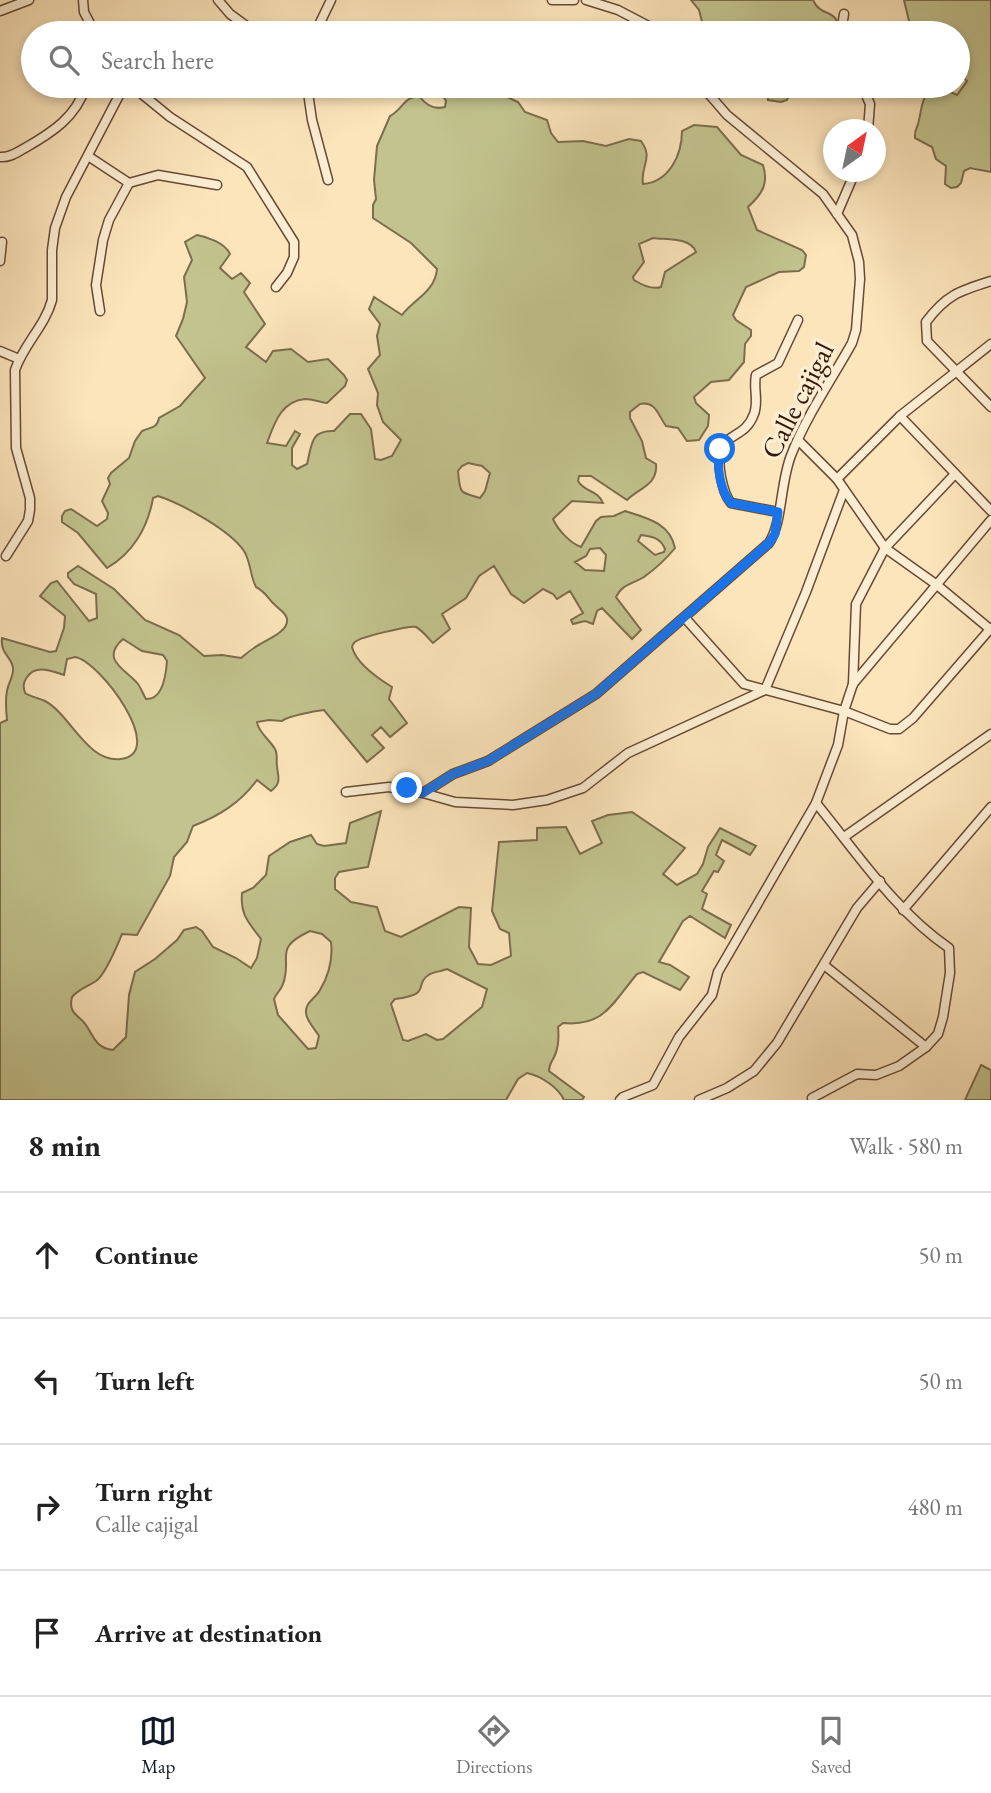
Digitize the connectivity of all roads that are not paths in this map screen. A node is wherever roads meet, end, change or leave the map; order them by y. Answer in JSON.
{"nodes":[{"id":1,"x":29,"y":0,"type":"edge"},
{"id":2,"x":83,"y":0,"type":"edge"},
{"id":3,"x":218,"y":0,"type":"edge"},
{"id":4,"x":331,"y":0,"type":"edge"},
{"id":5,"x":552,"y":0,"type":"edge"},
{"id":6,"x":574,"y":0,"type":"edge"},
{"id":7,"x":586,"y":0,"type":"edge"},
{"id":8,"x":0,"y":11,"type":"edge"},
{"id":9,"x":844,"y":14,"type":"dead end"},
{"id":10,"x":88,"y":21,"type":"edge"},
{"id":11,"x":240,"y":21,"type":"edge"},
{"id":12,"x":321,"y":21,"type":"edge"},
{"id":13,"x":639,"y":21,"type":"edge"},
{"id":14,"x":843,"y":21,"type":"edge"},
{"id":15,"x":82,"y":98,"type":"edge"},
{"id":16,"x":118,"y":98,"type":"edge"},
{"id":17,"x":147,"y":98,"type":"edge"},
{"id":18,"x":309,"y":98,"type":"edge"},
{"id":19,"x":712,"y":98,"type":"edge"},
{"id":20,"x":867,"y":98,"type":"edge"},
{"id":21,"x":869,"y":119,"type":"edge"},
{"id":22,"x":88,"y":156,"type":"junction"},
{"id":23,"x":0,"y":157,"type":"edge"},
{"id":24,"x":328,"y":180,"type":"dead end"},
{"id":25,"x":851,"y":182,"type":"edge"},
{"id":26,"x":129,"y":183,"type":"junction"},
{"id":27,"x":218,"y":185,"type":"dead end"},
{"id":28,"x":837,"y":214,"type":"junction"},
{"id":29,"x":2,"y":243,"type":"dead end"},
{"id":30,"x":0,"y":261,"type":"edge"},
{"id":31,"x":991,"y":281,"type":"edge"},
{"id":32,"x":276,"y":287,"type":"dead end"},
{"id":33,"x":100,"y":311,"type":"dead end"},
{"id":34,"x":798,"y":320,"type":"dead end"},
{"id":35,"x":991,"y":344,"type":"edge"},
{"id":36,"x":0,"y":351,"type":"edge"},
{"id":37,"x":19,"y":359,"type":"junction"},
{"id":38,"x":956,"y":370,"type":"junction"},
{"id":39,"x":991,"y":407,"type":"edge"},
{"id":40,"x":901,"y":416,"type":"junction"},
{"id":41,"x":798,"y":440,"type":"junction"},
{"id":42,"x":955,"y":474,"type":"junction"},
{"id":43,"x":837,"y":479,"type":"junction"},
{"id":44,"x":844,"y":490,"type":"junction"},
{"id":45,"x":991,"y":511,"type":"edge"},
{"id":46,"x":778,"y":512,"type":"junction"},
{"id":47,"x":991,"y":520,"type":"edge"},
{"id":48,"x":885,"y":548,"type":"junction"},
{"id":49,"x":6,"y":556,"type":"dead end"},
{"id":50,"x":937,"y":585,"type":"junction"},
{"id":51,"x":685,"y":618,"type":"junction"},
{"id":52,"x":991,"y":629,"type":"edge"},
{"id":53,"x":853,"y":684,"type":"junction"},
{"id":54,"x":765,"y":690,"type":"junction"},
{"id":55,"x":844,"y":711,"type":"junction"},
{"id":56,"x":991,"y":734,"type":"edge"},
{"id":57,"x":346,"y":792,"type":"dead end"},
{"id":58,"x":423,"y":793,"type":"junction"},
{"id":59,"x":816,"y":803,"type":"junction"},
{"id":60,"x":991,"y":807,"type":"edge"},
{"id":61,"x":844,"y":837,"type":"junction"},
{"id":62,"x":880,"y":881,"type":"junction"},
{"id":63,"x":903,"y":910,"type":"junction"},
{"id":64,"x":824,"y":965,"type":"junction"},
{"id":65,"x":926,"y":1047,"type":"junction"},
{"id":66,"x":812,"y":1098,"type":"edge"},
{"id":67,"x":621,"y":1100,"type":"edge"},
{"id":68,"x":699,"y":1100,"type":"edge"}],
"edges":[{"from":1,"to":8,"type":"street"},
{"from":2,"to":10,"type":"street"},
{"from":3,"to":11,"type":"street"},
{"from":4,"to":12,"type":"street"},
{"from":5,"to":6,"type":"street"},
{"from":7,"to":13,"type":"street"},
{"from":9,"to":14,"type":"street"},
{"from":15,"to":23,"type":"street"},
{"from":16,"to":22,"type":"street"},
{"from":17,"to":32,"type":"street"},
{"from":18,"to":24,"type":"street"},
{"from":19,"to":28,"type":"street","name":"Calle cajigal"},
{"from":20,"to":21,"type":"street"},
{"from":22,"to":26,"type":"street"},
{"from":22,"to":37,"type":"street"},
{"from":25,"to":28,"type":"street"},
{"from":26,"to":27,"type":"street"},
{"from":26,"to":33,"type":"street"},
{"from":28,"to":41,"type":"street","name":"Calle cajigal"},
{"from":29,"to":30,"type":"street"},
{"from":31,"to":38,"type":"street"},
{"from":34,"to":46,"type":"street"},
{"from":35,"to":38,"type":"street"},
{"from":36,"to":37,"type":"street"},
{"from":37,"to":49,"type":"street"},
{"from":38,"to":39,"type":"street"},
{"from":38,"to":40,"type":"street"},
{"from":40,"to":42,"type":"street"},
{"from":40,"to":43,"type":"street"},
{"from":41,"to":43,"type":"street"},
{"from":41,"to":46,"type":"street","name":"Calle cajigal"},
{"from":42,"to":45,"type":"street"},
{"from":42,"to":48,"type":"street"},
{"from":43,"to":44,"type":"street"},
{"from":44,"to":48,"type":"street"},
{"from":44,"to":54,"type":"street"},
{"from":46,"to":51,"type":"street","name":"Calle cajigal"},
{"from":47,"to":50,"type":"street"},
{"from":48,"to":50,"type":"street"},
{"from":48,"to":53,"type":"street"},
{"from":50,"to":52,"type":"street"},
{"from":50,"to":53,"type":"street"},
{"from":51,"to":54,"type":"street"},
{"from":51,"to":58,"type":"street","name":"Calle cajigal"},
{"from":52,"to":55,"type":"street"},
{"from":53,"to":55,"type":"street"},
{"from":54,"to":55,"type":"street"},
{"from":54,"to":58,"type":"street"},
{"from":55,"to":59,"type":"street"},
{"from":56,"to":61,"type":"street"},
{"from":57,"to":58,"type":"street"},
{"from":59,"to":61,"type":"street"},
{"from":59,"to":67,"type":"street"},
{"from":60,"to":63,"type":"street"},
{"from":61,"to":62,"type":"street"},
{"from":62,"to":63,"type":"street"},
{"from":62,"to":64,"type":"street"},
{"from":63,"to":65,"type":"street"},
{"from":64,"to":65,"type":"street"},
{"from":64,"to":68,"type":"street"},
{"from":65,"to":66,"type":"street"}]}
